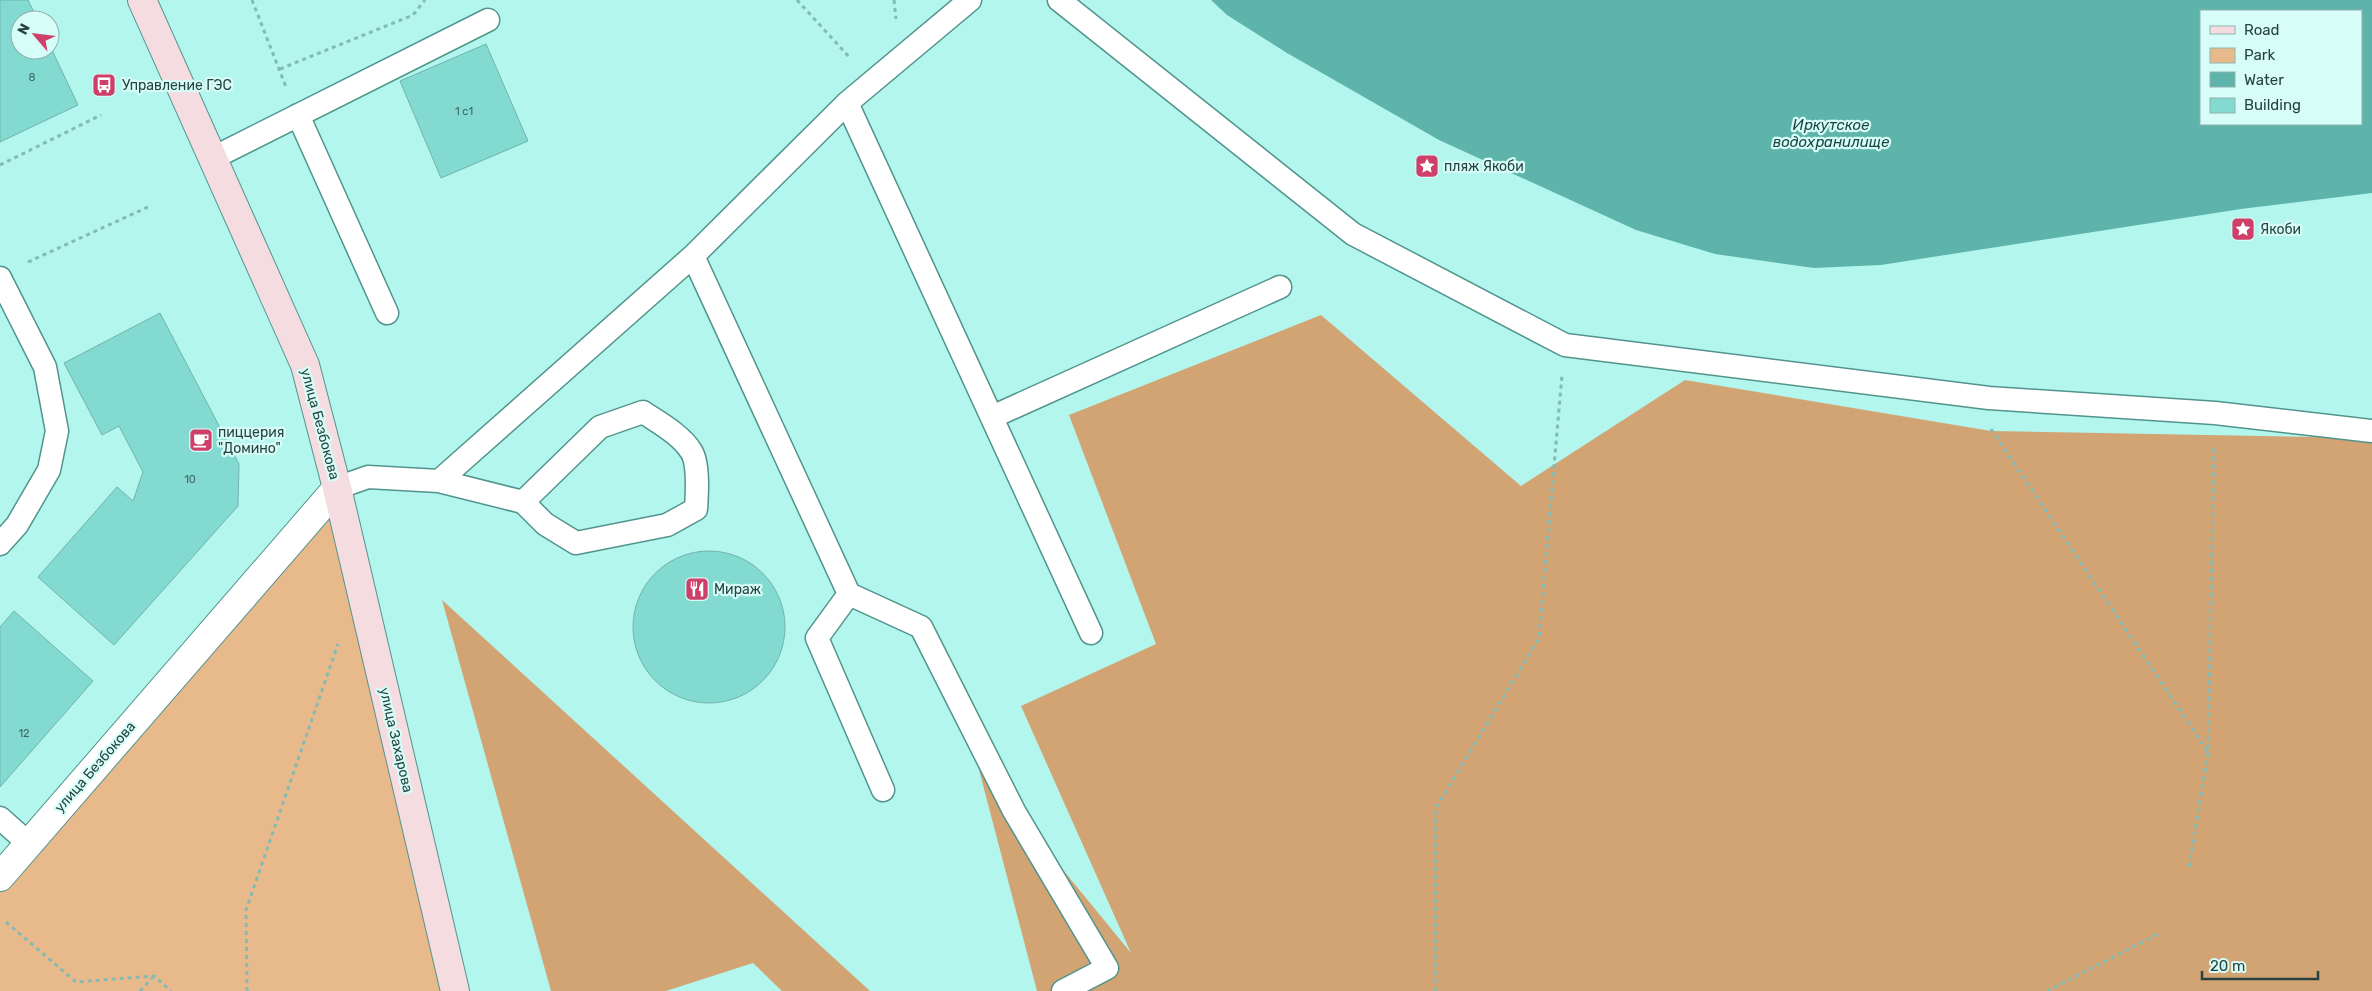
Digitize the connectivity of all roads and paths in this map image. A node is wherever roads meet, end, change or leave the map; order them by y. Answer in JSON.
{"nodes":[{"id":1,"x":142,"y":0,"type":"edge"},
{"id":2,"x":252,"y":0,"type":"edge"},
{"id":3,"x":425,"y":0,"type":"edge"},
{"id":4,"x":797,"y":0,"type":"edge"},
{"id":5,"x":970,"y":0,"type":"edge"},
{"id":6,"x":1059,"y":0,"type":"edge"},
{"id":7,"x":488,"y":20,"type":"dead end"},
{"id":8,"x":872,"y":82,"type":"junction"},
{"id":9,"x":847,"y":103,"type":"junction"},
{"id":10,"x":298,"y":115,"type":"junction"},
{"id":11,"x":101,"y":116,"type":"dead end"},
{"id":12,"x":213,"y":158,"type":"junction"},
{"id":13,"x":0,"y":164,"type":"edge"},
{"id":14,"x":148,"y":207,"type":"dead end"},
{"id":15,"x":693,"y":256,"type":"junction"},
{"id":16,"x":26,"y":263,"type":"dead end"},
{"id":17,"x":0,"y":278,"type":"edge"},
{"id":18,"x":1280,"y":286,"type":"dead end"},
{"id":19,"x":387,"y":313,"type":"dead end"},
{"id":20,"x":1565,"y":345,"type":"junction"},
{"id":21,"x":1989,"y":398,"type":"junction"},
{"id":22,"x":2215,"y":412,"type":"junction"},
{"id":23,"x":992,"y":417,"type":"junction"},
{"id":24,"x":2372,"y":430,"type":"edge"},
{"id":25,"x":439,"y":481,"type":"junction"},
{"id":26,"x":337,"y":488,"type":"junction"},
{"id":27,"x":523,"y":502,"type":"junction"},
{"id":28,"x":0,"y":544,"type":"edge"},
{"id":29,"x":849,"y":594,"type":"junction"},
{"id":30,"x":1091,"y":633,"type":"dead end"},
{"id":31,"x":340,"y":637,"type":"dead end"},
{"id":32,"x":2208,"y":753,"type":"junction"},
{"id":33,"x":883,"y":790,"type":"dead end"},
{"id":34,"x":0,"y":818,"type":"edge"},
{"id":35,"x":28,"y":843,"type":"junction"},
{"id":36,"x":2189,"y":867,"type":"dead end"},
{"id":37,"x":0,"y":877,"type":"edge"},
{"id":38,"x":6,"y":922,"type":"dead end"},
{"id":39,"x":2160,"y":933,"type":"dead end"},
{"id":40,"x":154,"y":976,"type":"junction"},
{"id":41,"x":140,"y":991,"type":"edge"},
{"id":42,"x":171,"y":991,"type":"edge"},
{"id":43,"x":247,"y":991,"type":"edge"},
{"id":44,"x":455,"y":991,"type":"edge"},
{"id":45,"x":1063,"y":991,"type":"edge"},
{"id":46,"x":1435,"y":991,"type":"edge"},
{"id":47,"x":2047,"y":991,"type":"edge"}],
"edges":[{"from":1,"to":12,"type":"main road","name":"улица Безбокова"},
{"from":2,"to":3,"type":"path"},
{"from":4,"to":8,"type":"path"},
{"from":5,"to":8,"type":"lane"},
{"from":6,"to":20,"type":"lane"},
{"from":7,"to":10,"type":"lane"},
{"from":8,"to":9,"type":"lane"},
{"from":9,"to":15,"type":"lane"},
{"from":9,"to":23,"type":"lane"},
{"from":10,"to":12,"type":"lane"},
{"from":10,"to":19,"type":"lane"},
{"from":11,"to":13,"type":"path"},
{"from":12,"to":26,"type":"main road","name":"улица Безбокова"},
{"from":14,"to":16,"type":"path"},
{"from":15,"to":25,"type":"lane"},
{"from":15,"to":29,"type":"lane"},
{"from":17,"to":28,"type":"lane"},
{"from":18,"to":23,"type":"lane"},
{"from":20,"to":21,"type":"lane"},
{"from":20,"to":46,"type":"path"},
{"from":21,"to":22,"type":"lane"},
{"from":21,"to":32,"type":"path"},
{"from":22,"to":24,"type":"lane"},
{"from":22,"to":32,"type":"path"},
{"from":23,"to":30,"type":"lane"},
{"from":25,"to":26,"type":"lane"},
{"from":25,"to":27,"type":"lane"},
{"from":26,"to":35,"type":"street","name":"улица Безбокова"},
{"from":26,"to":44,"type":"main road","name":"улица Захарова"},
{"from":27,"to":27,"type":"lane"},
{"from":29,"to":33,"type":"lane"},
{"from":29,"to":45,"type":"lane"},
{"from":31,"to":43,"type":"path"},
{"from":32,"to":36,"type":"path"},
{"from":34,"to":35,"type":"lane"},
{"from":35,"to":37,"type":"street","name":"улица Безбокова"},
{"from":38,"to":40,"type":"path"},
{"from":39,"to":47,"type":"path"},
{"from":40,"to":41,"type":"path"},
{"from":40,"to":42,"type":"path"}]}
